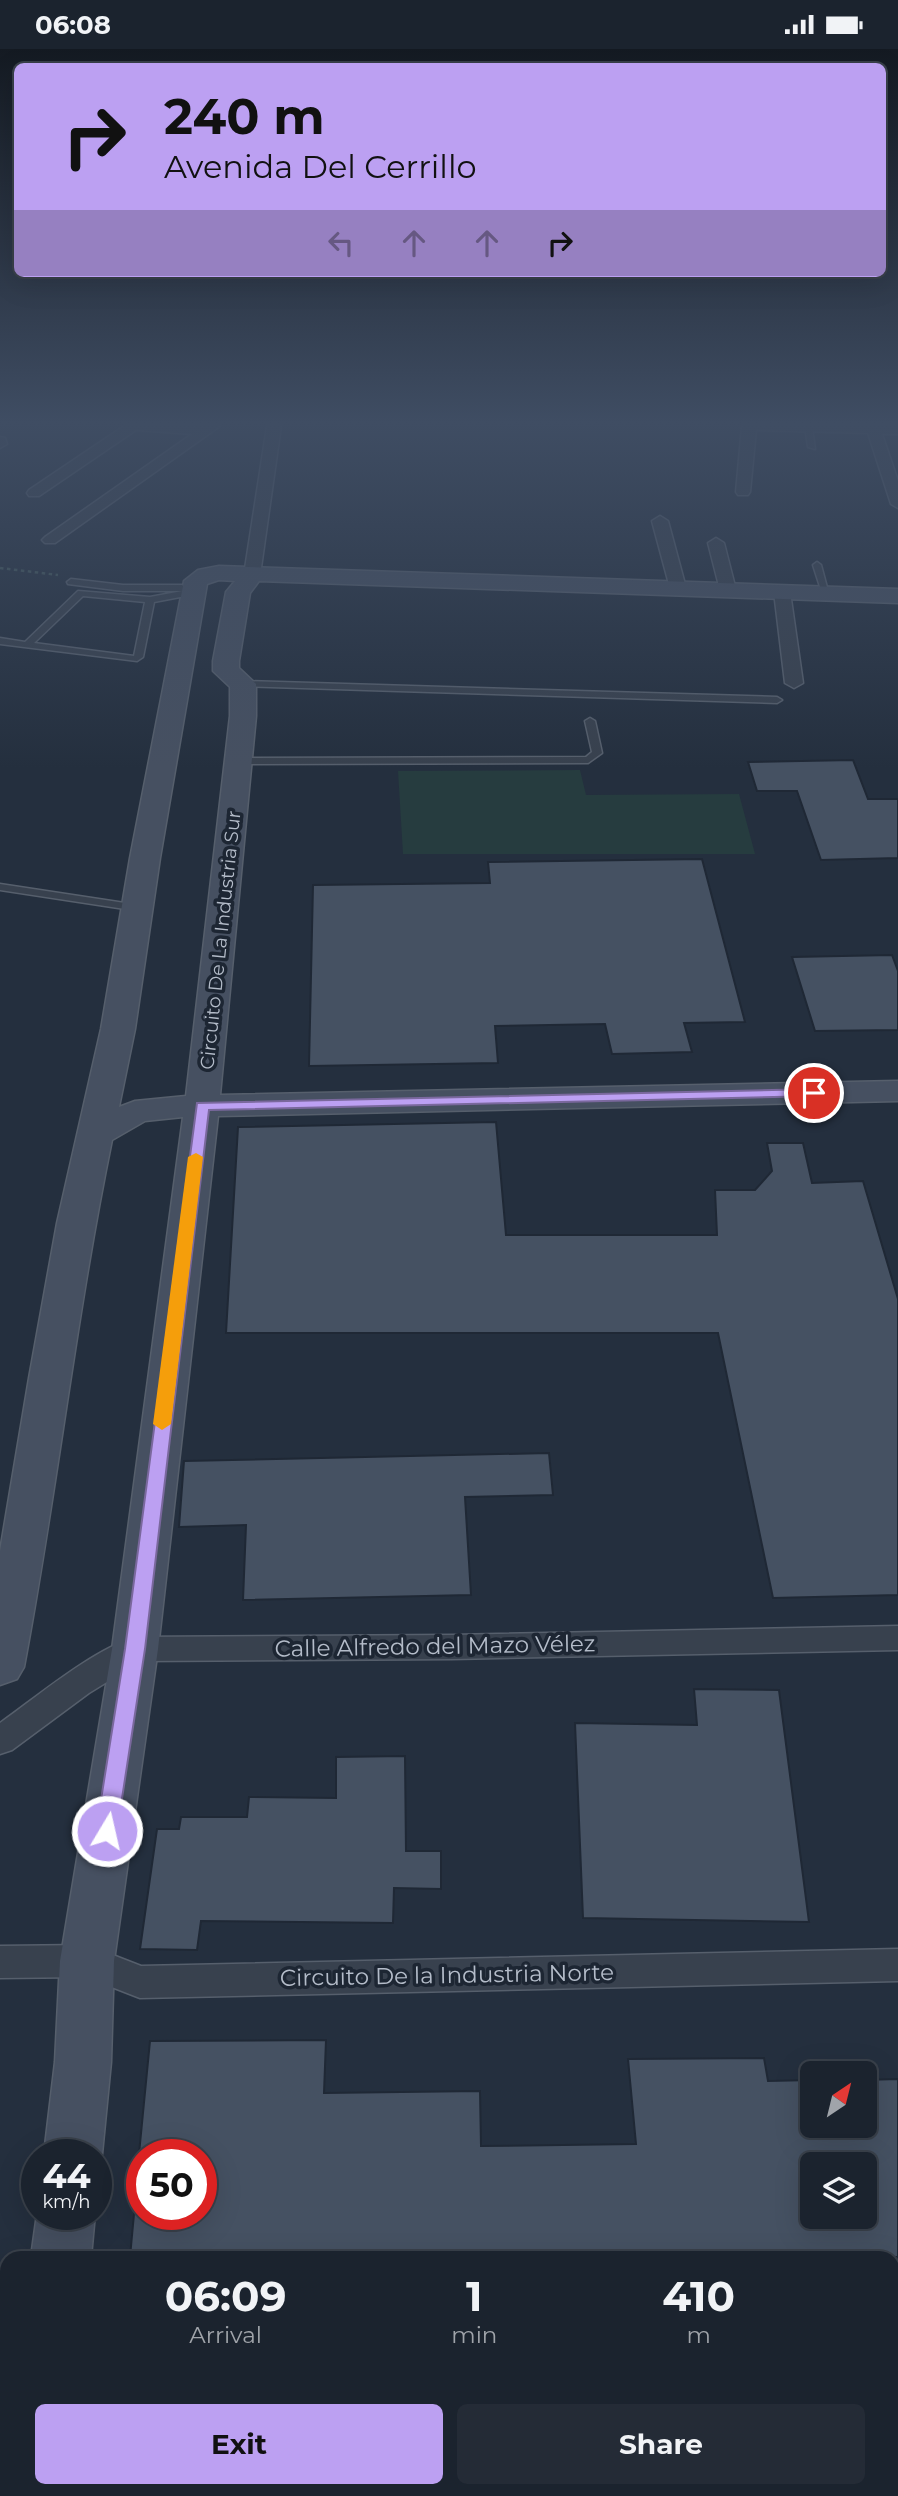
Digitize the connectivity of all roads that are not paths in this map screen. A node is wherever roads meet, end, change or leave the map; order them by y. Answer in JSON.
{"nodes":[{"id":1,"x":257,"y":540,"type":"edge"},
{"id":2,"x":665,"y":540,"type":"edge"},
{"id":3,"x":716,"y":543,"type":"dead end"},
{"id":4,"x":817,"y":565,"type":"dead end"},
{"id":5,"x":252,"y":575,"type":"junction"},
{"id":6,"x":71,"y":582,"type":"dead end"},
{"id":7,"x":678,"y":588,"type":"junction"},
{"id":8,"x":193,"y":590,"type":"junction"},
{"id":9,"x":728,"y":590,"type":"junction"},
{"id":10,"x":782,"y":592,"type":"junction"},
{"id":11,"x":826,"y":593,"type":"junction"},
{"id":12,"x":898,"y":596,"type":"edge"},
{"id":13,"x":150,"y":600,"type":"junction"},
{"id":14,"x":0,"y":641,"type":"edge"},
{"id":15,"x":27,"y":645,"type":"junction"},
{"id":16,"x":794,"y":683,"type":"dead end"},
{"id":17,"x":243,"y":684,"type":"junction"},
{"id":18,"x":777,"y":699,"type":"dead end"},
{"id":19,"x":590,"y":721,"type":"dead end"},
{"id":20,"x":238,"y":761,"type":"junction"},
{"id":21,"x":0,"y":887,"type":"edge"},
{"id":22,"x":138,"y":908,"type":"junction"},
{"id":23,"x":898,"y":1091,"type":"edge"},
{"id":24,"x":202,"y":1106,"type":"junction"},
{"id":25,"x":94,"y":1135,"type":"junction"},
{"id":26,"x":898,"y":1638,"type":"edge"},
{"id":27,"x":135,"y":1649,"type":"junction"},
{"id":28,"x":0,"y":1667,"type":"edge"},
{"id":29,"x":0,"y":1741,"type":"edge"},
{"id":30,"x":87,"y":1961,"type":"junction"},
{"id":31,"x":0,"y":1962,"type":"edge"},
{"id":32,"x":898,"y":1965,"type":"edge"},
{"id":33,"x":75,"y":2139,"type":"edge"},
{"id":34,"x":64,"y":2230,"type":"edge"},
{"id":35,"x":62,"y":2251,"type":"edge"}],
"edges":[{"from":1,"to":5,"type":"street"},
{"from":2,"to":7,"type":"street"},
{"from":3,"to":9,"type":"street"},
{"from":4,"to":11,"type":"lane"},
{"from":5,"to":7,"type":"main road"},
{"from":5,"to":8,"type":"main road"},
{"from":5,"to":17,"type":"main road"},
{"from":6,"to":8,"type":"lane"},
{"from":7,"to":9,"type":"main road"},
{"from":8,"to":13,"type":"lane"},
{"from":8,"to":22,"type":"main road"},
{"from":9,"to":10,"type":"main road"},
{"from":10,"to":11,"type":"main road"},
{"from":10,"to":16,"type":"street"},
{"from":11,"to":12,"type":"main road"},
{"from":13,"to":15,"type":"lane"},
{"from":13,"to":15,"type":"lane"},
{"from":14,"to":15,"type":"lane"},
{"from":17,"to":18,"type":"lane"},
{"from":17,"to":20,"type":"main road","name":"Circuito De La Industria Sur"},
{"from":19,"to":20,"type":"lane"},
{"from":20,"to":24,"type":"main road","name":"Circuito De La Industria Sur"},
{"from":21,"to":22,"type":"lane"},
{"from":22,"to":25,"type":"main road"},
{"from":23,"to":24,"type":"main road"},
{"from":24,"to":25,"type":"main road"},
{"from":24,"to":27,"type":"main road","name":"Circuito De La Industria Sur"},
{"from":25,"to":28,"type":"main road"},
{"from":26,"to":27,"type":"street","name":"Calle Alfredo del Mazo Vélez"},
{"from":27,"to":29,"type":"street"},
{"from":27,"to":30,"type":"main road","name":"Circuito De La Industria Sur"},
{"from":30,"to":31,"type":"street","name":"Circuito De la Industria Norte"},
{"from":30,"to":32,"type":"street","name":"Circuito De la Industria Norte"},
{"from":30,"to":33,"type":"main road","name":"Circuito De La Industria Sur"},
{"from":34,"to":35,"type":"main road"}]}
